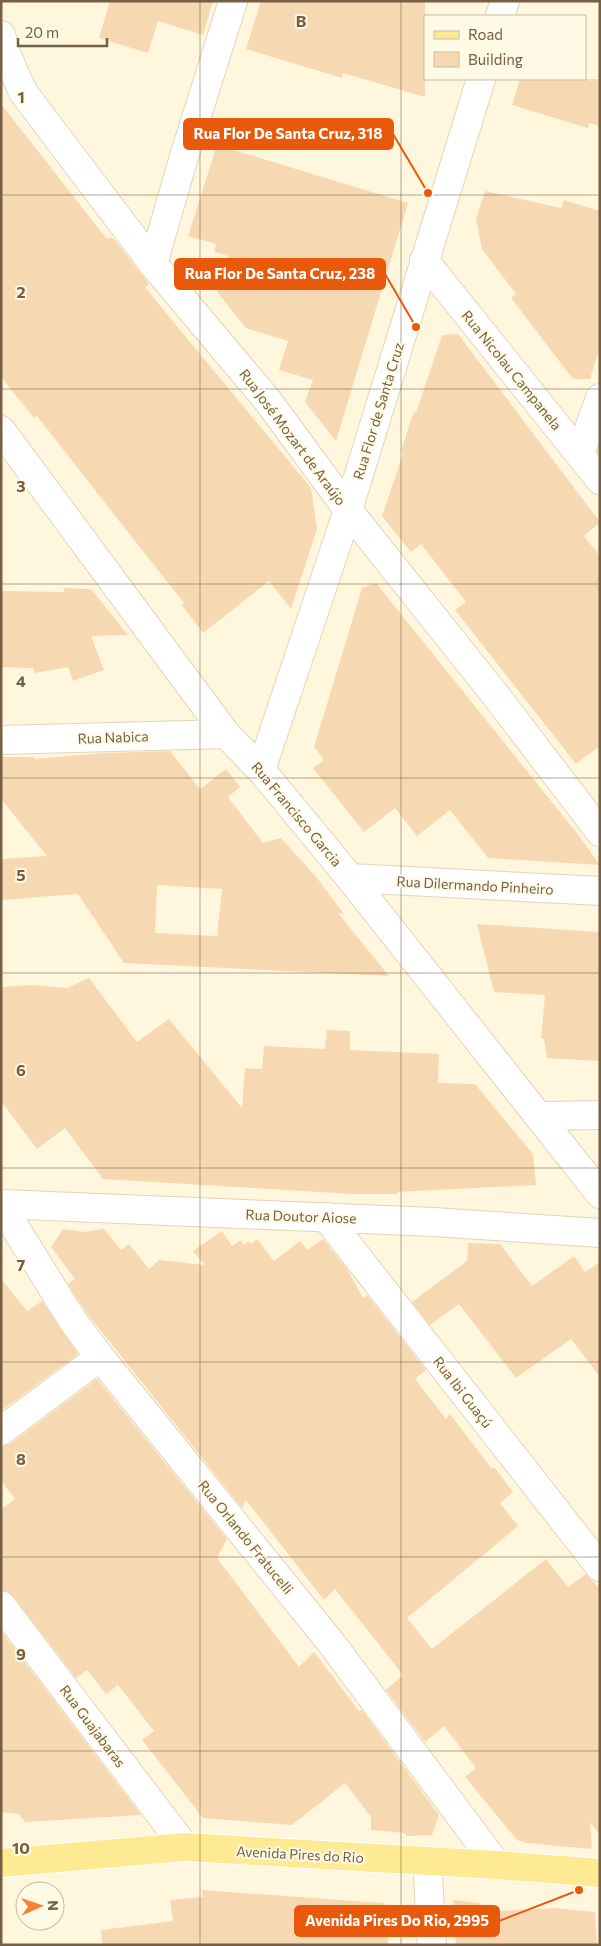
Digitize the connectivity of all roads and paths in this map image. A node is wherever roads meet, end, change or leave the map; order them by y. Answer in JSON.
{"nodes":[{"id":1,"x":233,"y":1,"type":"edge"},
{"id":2,"x":505,"y":1,"type":"edge"},
{"id":3,"x":500,"y":15,"type":"edge"},
{"id":4,"x":1,"y":35,"type":"edge"},
{"id":5,"x":481,"y":80,"type":"edge"},
{"id":6,"x":424,"y":260,"type":"junction"},
{"id":7,"x":153,"y":264,"type":"junction"},
{"id":8,"x":600,"y":398,"type":"edge"},
{"id":9,"x":1,"y":430,"type":"edge"},
{"id":10,"x":580,"y":454,"type":"junction"},
{"id":11,"x":600,"y":480,"type":"edge"},
{"id":12,"x":348,"y":510,"type":"junction"},
{"id":13,"x":226,"y":734,"type":"junction"},
{"id":14,"x":1,"y":740,"type":"edge"},
{"id":15,"x":261,"y":770,"type":"junction"},
{"id":16,"x":600,"y":832,"type":"edge"},
{"id":17,"x":350,"y":878,"type":"junction"},
{"id":18,"x":600,"y":891,"type":"edge"},
{"id":19,"x":600,"y":1115,"type":"edge"},
{"id":20,"x":540,"y":1116,"type":"junction"},
{"id":21,"x":600,"y":1194,"type":"edge"},
{"id":22,"x":1,"y":1204,"type":"edge"},
{"id":23,"x":326,"y":1217,"type":"junction"},
{"id":24,"x":600,"y":1233,"type":"edge"},
{"id":25,"x":100,"y":1357,"type":"junction"},
{"id":26,"x":1,"y":1431,"type":"edge"},
{"id":27,"x":600,"y":1567,"type":"edge"},
{"id":28,"x":1,"y":1604,"type":"edge"},
{"id":29,"x":184,"y":1847,"type":"junction"},
{"id":30,"x":427,"y":1861,"type":"junction"},
{"id":31,"x":1,"y":1863,"type":"edge"},
{"id":32,"x":497,"y":1865,"type":"junction"},
{"id":33,"x":600,"y":1873,"type":"edge"},
{"id":34,"x":432,"y":1945,"type":"edge"}],
"edges":[{"from":1,"to":7,"type":"street"},
{"from":2,"to":3,"type":"street"},
{"from":4,"to":7,"type":"street","name":"Rua José Mozart de Araújo"},
{"from":5,"to":6,"type":"street","name":"Rua Flor de Santa Cruz"},
{"from":6,"to":10,"type":"street","name":"Rua Nicolau Campanela"},
{"from":6,"to":12,"type":"street","name":"Rua Flor de Santa Cruz"},
{"from":7,"to":12,"type":"street","name":"Rua José Mozart de Araújo"},
{"from":8,"to":10,"type":"street"},
{"from":9,"to":13,"type":"street","name":"Rua Francisco Garcia"},
{"from":10,"to":11,"type":"street","name":"Rua Nicolau Campanela"},
{"from":12,"to":15,"type":"street","name":"Rua Flor de Santa Cruz"},
{"from":12,"to":16,"type":"street","name":"Rua José Mozart de Araújo"},
{"from":13,"to":14,"type":"street","name":"Rua Nabica"},
{"from":13,"to":15,"type":"street","name":"Rua Francisco Garcia"},
{"from":15,"to":17,"type":"street","name":"Rua Francisco Garcia"},
{"from":17,"to":18,"type":"street","name":"Rua Dilermando Pinheiro"},
{"from":17,"to":20,"type":"street","name":"Rua Francisco Garcia"},
{"from":19,"to":20,"type":"street"},
{"from":20,"to":21,"type":"street","name":"Rua Francisco Garcia"},
{"from":22,"to":23,"type":"street","name":"Rua Doutor Aiose"},
{"from":22,"to":25,"type":"street","name":"Rua Orlando Fratucelli"},
{"from":23,"to":24,"type":"street","name":"Rua Doutor Aiose"},
{"from":23,"to":27,"type":"street","name":"Rua Ibi Guaçú"},
{"from":25,"to":26,"type":"street"},
{"from":25,"to":32,"type":"street","name":"Rua Orlando Fratucelli"},
{"from":28,"to":29,"type":"street","name":"Rua Guajabaras"},
{"from":29,"to":30,"type":"main road","name":"Avenida Pires do Rio"},
{"from":29,"to":31,"type":"main road","name":"Avenida Pires do Rio"},
{"from":30,"to":32,"type":"main road","name":"Avenida Pires do Rio"},
{"from":30,"to":34,"type":"street"},
{"from":32,"to":33,"type":"main road","name":"Avenida Pires do Rio"}]}
